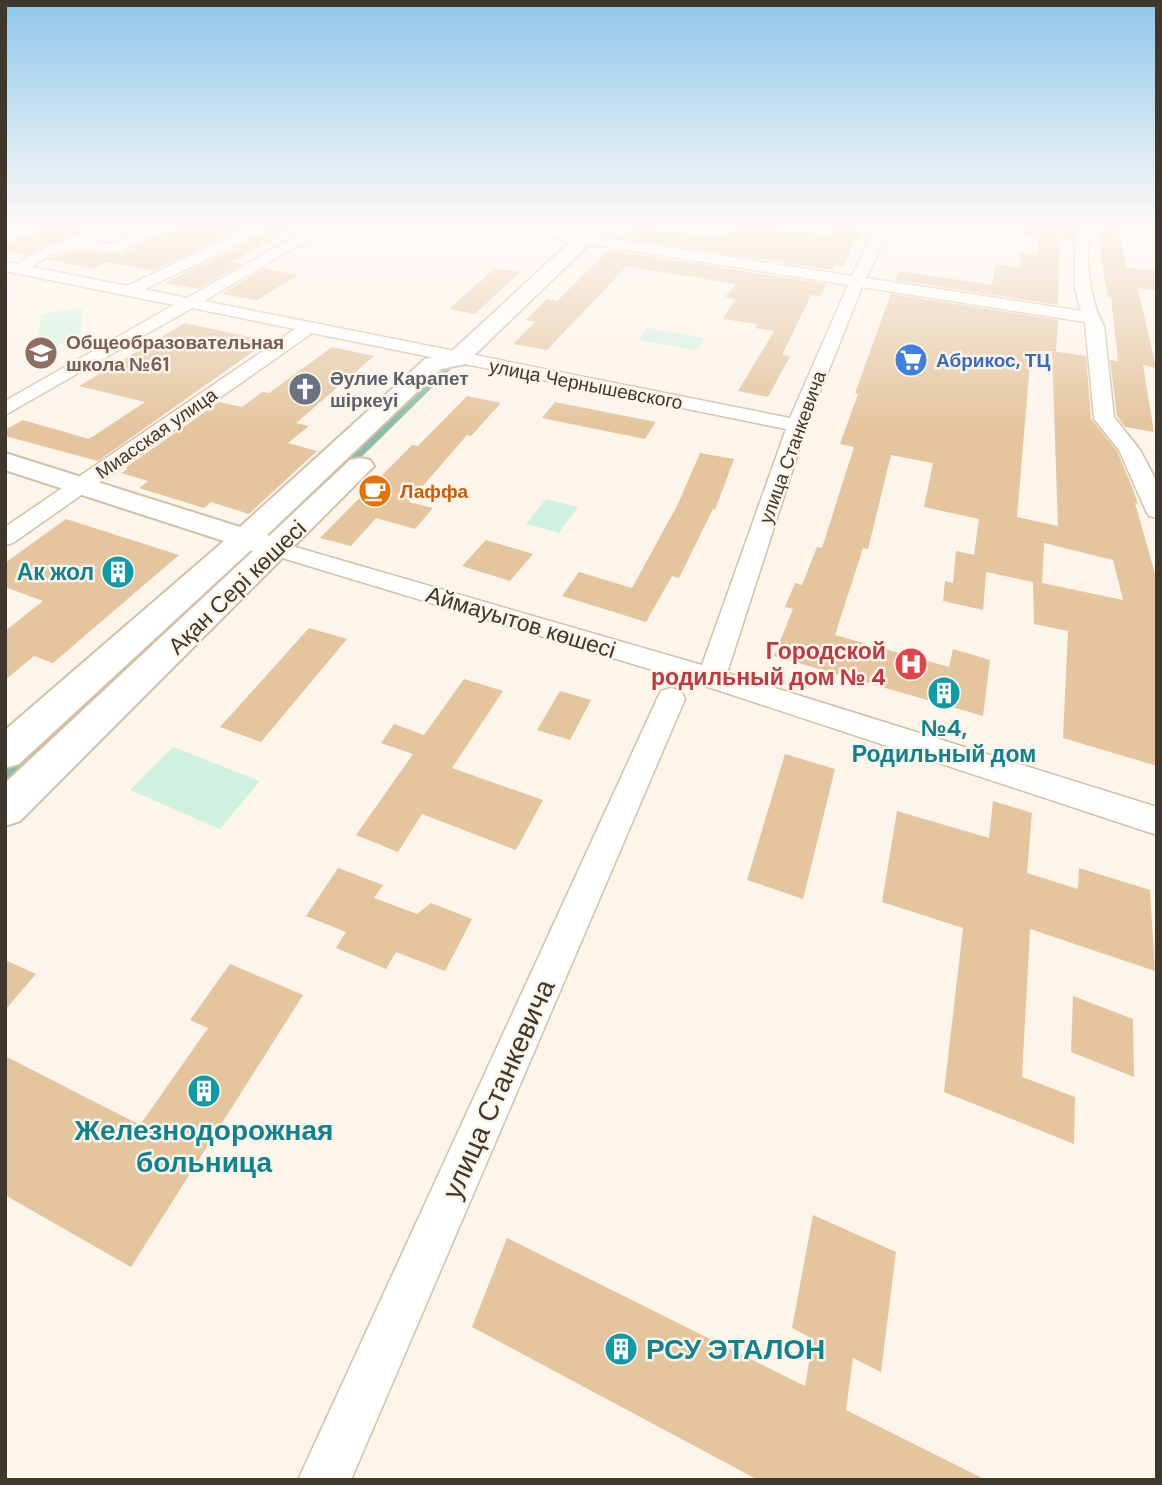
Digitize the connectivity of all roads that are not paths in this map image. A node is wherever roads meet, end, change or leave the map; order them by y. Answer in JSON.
{"nodes":[{"id":1,"x":119,"y":290,"type":"edge"},
{"id":2,"x":131,"y":290,"type":"edge"},
{"id":3,"x":215,"y":290,"type":"edge"},
{"id":4,"x":530,"y":290,"type":"edge"},
{"id":5,"x":853,"y":290,"type":"edge"},
{"id":6,"x":916,"y":290,"type":"edge"},
{"id":7,"x":1084,"y":290,"type":"edge"},
{"id":8,"x":127,"y":292,"type":"junction"},
{"id":9,"x":190,"y":305,"type":"junction"},
{"id":10,"x":1091,"y":318,"type":"junction"},
{"id":11,"x":307,"y":328,"type":"junction"},
{"id":12,"x":457,"y":359,"type":"junction"},
{"id":13,"x":5,"y":409,"type":"edge"},
{"id":14,"x":797,"y":425,"type":"junction"},
{"id":15,"x":5,"y":461,"type":"edge"},
{"id":16,"x":79,"y":486,"type":"junction"},
{"id":17,"x":1157,"y":511,"type":"edge"},
{"id":18,"x":5,"y":538,"type":"edge"},
{"id":19,"x":245,"y":539,"type":"junction"},
{"id":20,"x":277,"y":549,"type":"junction"},
{"id":21,"x":711,"y":678,"type":"junction"},
{"id":22,"x":671,"y":699,"type":"dead end"},
{"id":23,"x":5,"y":753,"type":"edge"},
{"id":24,"x":5,"y":809,"type":"edge"},
{"id":25,"x":1157,"y":821,"type":"edge"},
{"id":26,"x":324,"y":1480,"type":"edge"}],
"edges":[{"from":1,"to":8,"type":"street","name":"улица Чернышевского"},
{"from":2,"to":8,"type":"street"},
{"from":3,"to":9,"type":"street"},
{"from":4,"to":12,"type":"street","name":"Ақан Сері көшесі"},
{"from":5,"to":14,"type":"street","name":"улица Станкевича"},
{"from":6,"to":10,"type":"street"},
{"from":7,"to":10,"type":"street"},
{"from":8,"to":9,"type":"street","name":"улица Чернышевского"},
{"from":9,"to":11,"type":"street","name":"улица Чернышевского"},
{"from":9,"to":13,"type":"street"},
{"from":10,"to":17,"type":"street"},
{"from":11,"to":12,"type":"street","name":"улица Чернышевского"},
{"from":11,"to":16,"type":"street","name":"Миасская улица"},
{"from":12,"to":14,"type":"street","name":"улица Чернышевского"},
{"from":12,"to":19,"type":"street","name":"Ақан Сері көшесі"},
{"from":12,"to":20,"type":"street","name":"Ақан Сері көшесі"},
{"from":14,"to":21,"type":"street","name":"улица Станкевича"},
{"from":15,"to":16,"type":"street","name":"Аймауытов көшесі"},
{"from":16,"to":18,"type":"street","name":"Миасская улица"},
{"from":16,"to":19,"type":"street","name":"Аймауытов көшесі"},
{"from":19,"to":20,"type":"street","name":"Аймауытов көшесі"},
{"from":19,"to":23,"type":"street","name":"Ақан Сері көшесі"},
{"from":20,"to":21,"type":"street","name":"Аймауытов көшесі"},
{"from":20,"to":24,"type":"street","name":"Ақан Сері көшесі"},
{"from":21,"to":25,"type":"street","name":"Аймауытов көшесі"},
{"from":22,"to":26,"type":"street","name":"улица Станкевича"}]}
